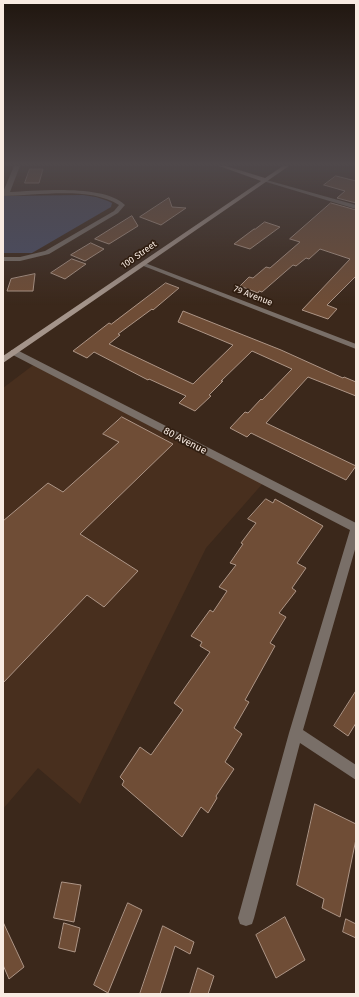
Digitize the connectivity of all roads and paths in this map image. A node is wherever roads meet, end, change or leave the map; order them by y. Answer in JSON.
{"nodes":[{"id":1,"x":115,"y":213,"type":"edge"},
{"id":2,"x":218,"y":213,"type":"edge"},
{"id":3,"x":3,"y":259,"type":"edge"},
{"id":4,"x":143,"y":264,"type":"junction"},
{"id":5,"x":356,"y":347,"type":"edge"},
{"id":6,"x":14,"y":352,"type":"junction"},
{"id":7,"x":3,"y":360,"type":"edge"},
{"id":8,"x":356,"y":528,"type":"edge"},
{"id":9,"x":296,"y":733,"type":"junction"},
{"id":10,"x":356,"y":773,"type":"edge"},
{"id":11,"x":246,"y":918,"type":"dead end"}],
"edges":[{"from":1,"to":3,"type":"street"},
{"from":2,"to":4,"type":"main road","name":"100 Street"},
{"from":4,"to":5,"type":"street","name":"79 Avenue"},
{"from":4,"to":6,"type":"main road","name":"100 Street"},
{"from":6,"to":7,"type":"main road","name":"100 Street"},
{"from":6,"to":8,"type":"street","name":"80 Avenue"},
{"from":8,"to":9,"type":"street"},
{"from":9,"to":10,"type":"street"},
{"from":9,"to":11,"type":"street"}]}
